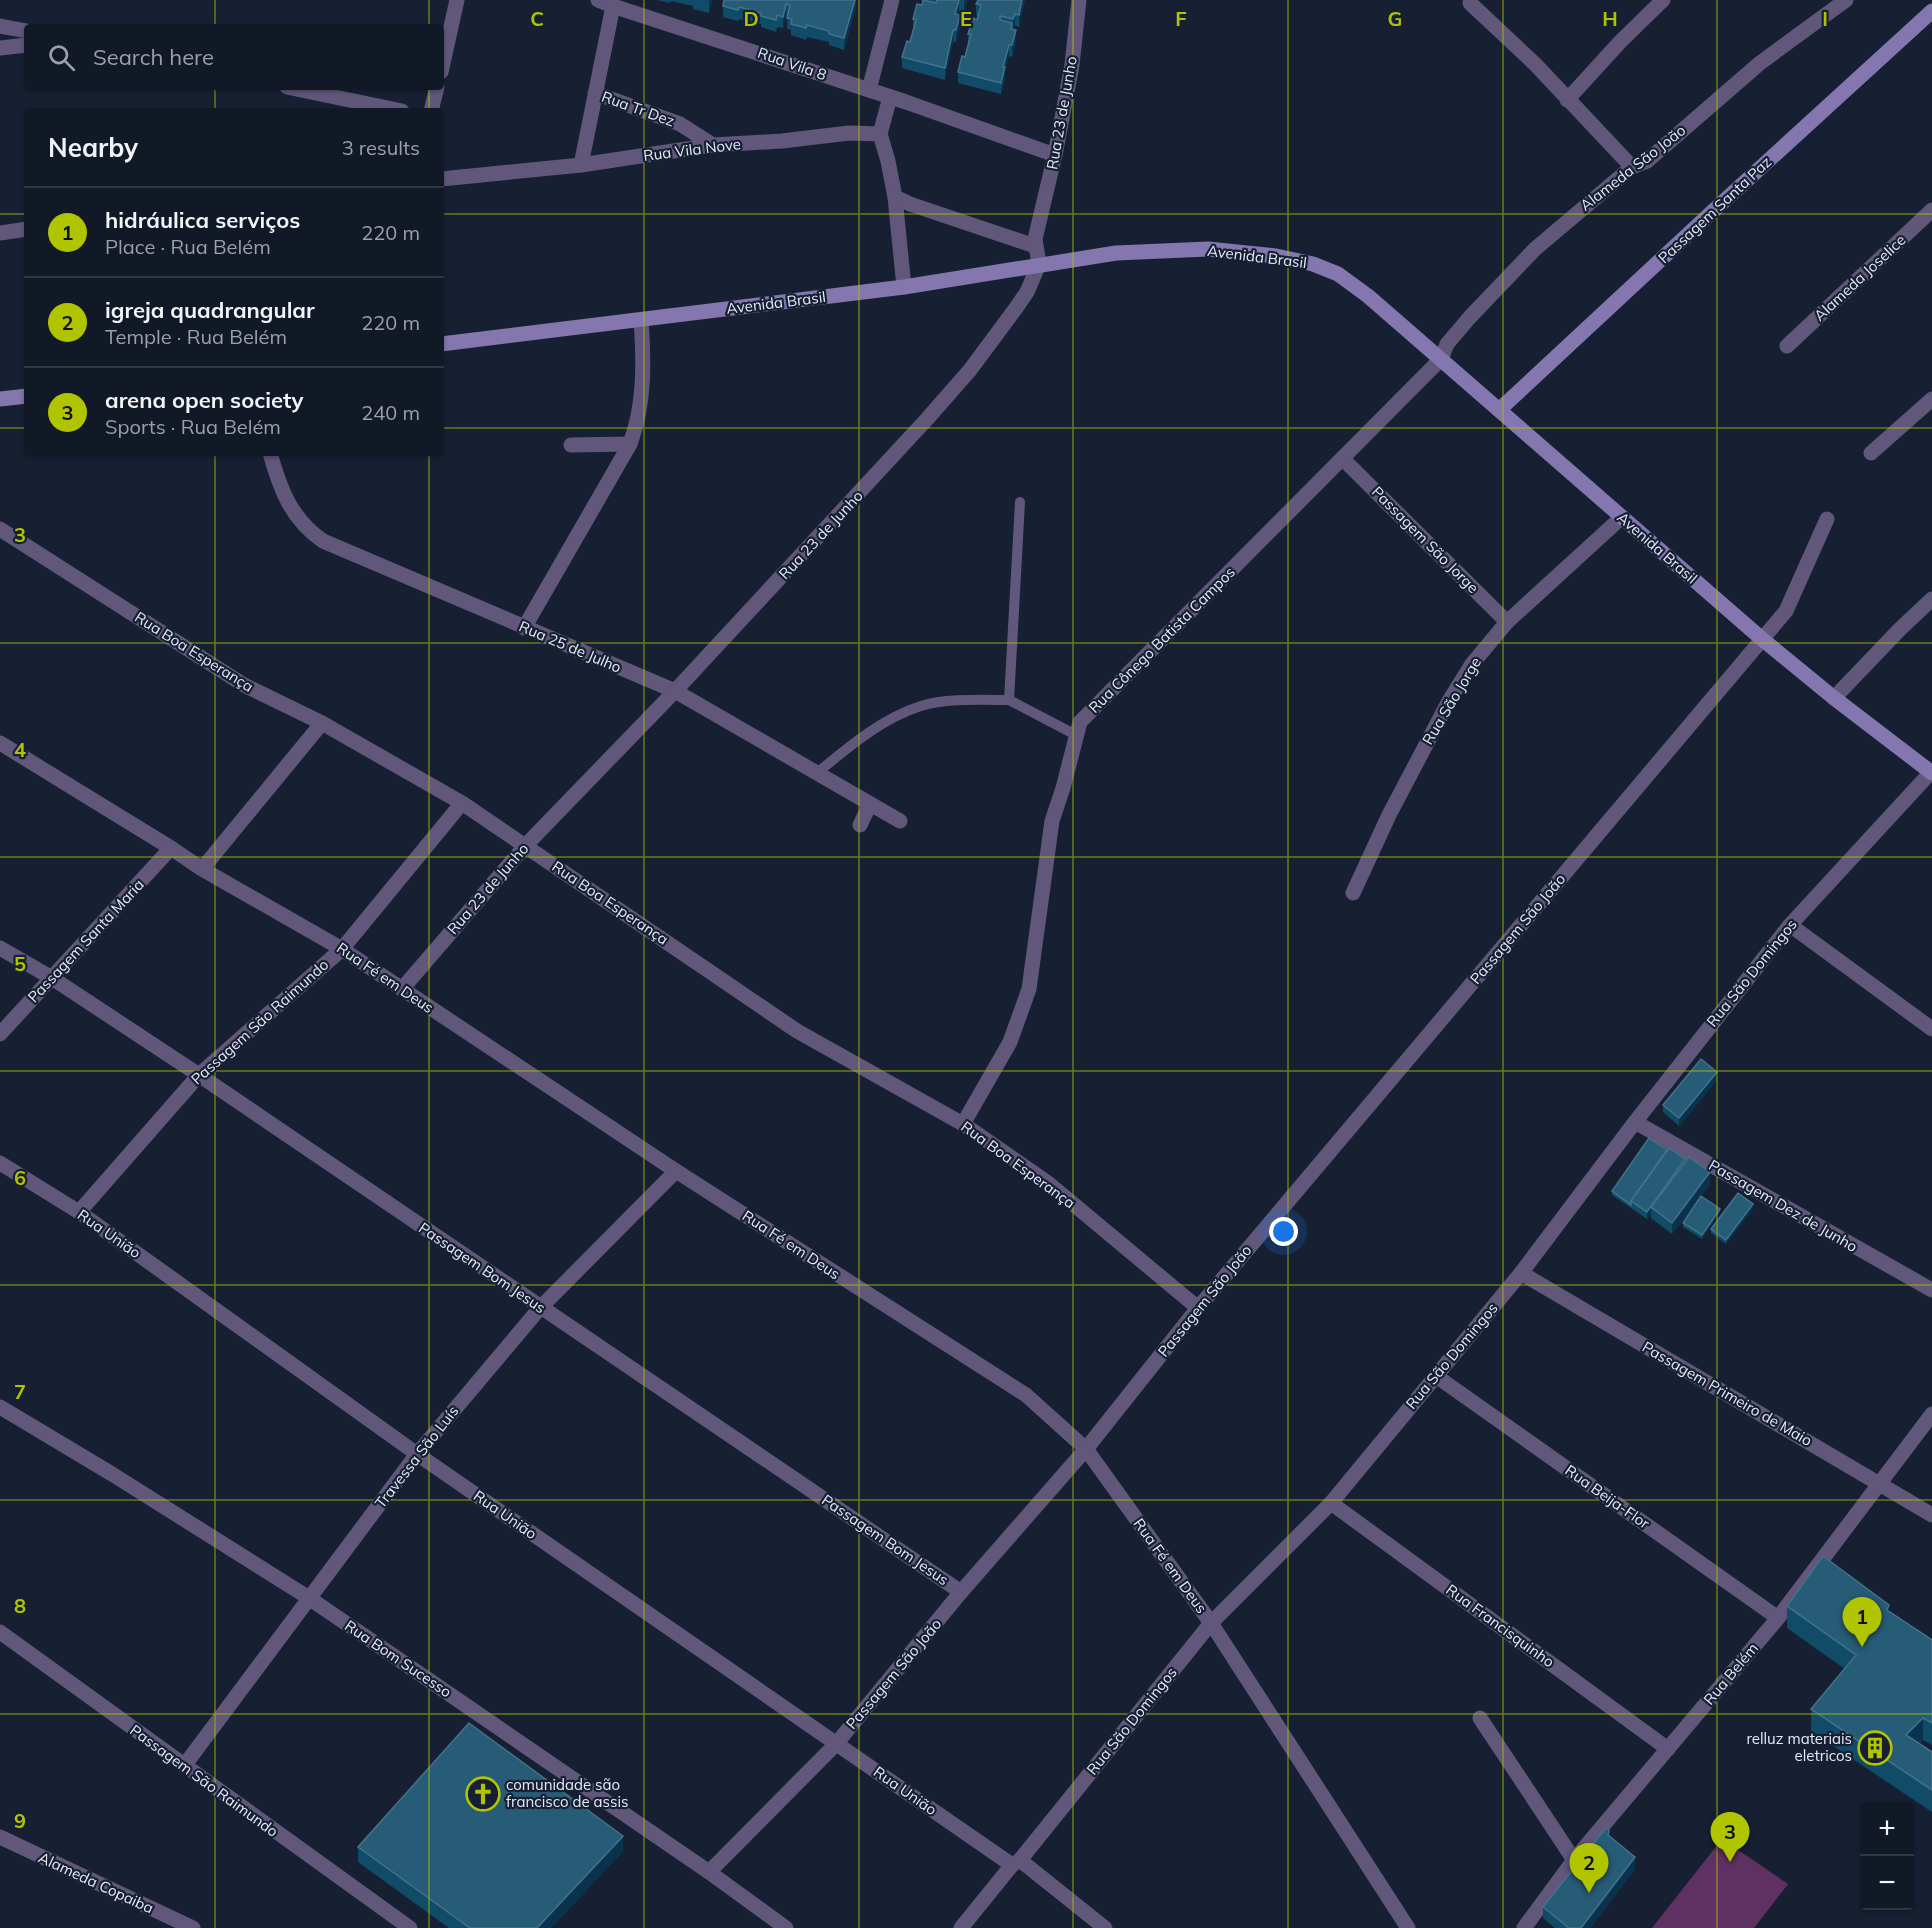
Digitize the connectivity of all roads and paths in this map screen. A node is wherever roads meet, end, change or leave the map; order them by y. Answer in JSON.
{"nodes":[{"id":1,"x":457,"y":0,"type":"edge"},
{"id":2,"x":598,"y":0,"type":"edge"},
{"id":3,"x":892,"y":0,"type":"edge"},
{"id":4,"x":1079,"y":0,"type":"edge"},
{"id":5,"x":1663,"y":0,"type":"edge"},
{"id":6,"x":1846,"y":0,"type":"edge"},
{"id":7,"x":1470,"y":3,"type":"dead end"},
{"id":8,"x":613,"y":6,"type":"junction"},
{"id":9,"x":1932,"y":11,"type":"edge"},
{"id":10,"x":0,"y":26,"type":"edge"},
{"id":11,"x":24,"y":30,"type":"edge"},
{"id":12,"x":24,"y":45,"type":"edge"},
{"id":13,"x":0,"y":48,"type":"edge"},
{"id":14,"x":444,"y":58,"type":"edge"},
{"id":15,"x":301,"y":90,"type":"edge"},
{"id":16,"x":436,"y":90,"type":"edge"},
{"id":17,"x":869,"y":90,"type":"junction"},
{"id":18,"x":596,"y":93,"type":"junction"},
{"id":19,"x":890,"y":98,"type":"junction"},
{"id":20,"x":1568,"y":100,"type":"junction"},
{"id":21,"x":388,"y":108,"type":"edge"},
{"id":22,"x":431,"y":108,"type":"edge"},
{"id":23,"x":880,"y":134,"type":"junction"},
{"id":24,"x":712,"y":145,"type":"junction"},
{"id":25,"x":1055,"y":155,"type":"junction"},
{"id":26,"x":581,"y":165,"type":"junction"},
{"id":27,"x":1632,"y":167,"type":"junction"},
{"id":28,"x":444,"y":179,"type":"edge"},
{"id":29,"x":895,"y":197,"type":"junction"},
{"id":30,"x":1932,"y":210,"type":"edge"},
{"id":31,"x":24,"y":230,"type":"edge"},
{"id":32,"x":0,"y":233,"type":"edge"},
{"id":33,"x":1035,"y":246,"type":"junction"},
{"id":34,"x":1039,"y":264,"type":"junction"},
{"id":35,"x":903,"y":287,"type":"junction"},
{"id":36,"x":641,"y":320,"type":"junction"},
{"id":37,"x":444,"y":344,"type":"edge"},
{"id":38,"x":1787,"y":346,"type":"dead end"},
{"id":39,"x":1441,"y":359,"type":"junction"},
{"id":40,"x":24,"y":396,"type":"edge"},
{"id":41,"x":0,"y":399,"type":"edge"},
{"id":42,"x":1932,"y":399,"type":"edge"},
{"id":43,"x":1499,"y":410,"type":"junction"},
{"id":44,"x":630,"y":444,"type":"junction"},
{"id":45,"x":571,"y":445,"type":"dead end"},
{"id":46,"x":1871,"y":453,"type":"dead end"},
{"id":47,"x":271,"y":456,"type":"edge"},
{"id":48,"x":1343,"y":459,"type":"junction"},
{"id":49,"x":1020,"y":502,"type":"dead end"},
{"id":50,"x":1622,"y":517,"type":"junction"},
{"id":51,"x":1827,"y":519,"type":"dead end"},
{"id":52,"x":0,"y":529,"type":"edge"},
{"id":53,"x":1932,"y":599,"type":"edge"},
{"id":54,"x":1507,"y":621,"type":"junction"},
{"id":55,"x":524,"y":628,"type":"junction"},
{"id":56,"x":1762,"y":639,"type":"junction"},
{"id":57,"x":675,"y":692,"type":"junction"},
{"id":58,"x":1834,"y":698,"type":"junction"},
{"id":59,"x":1009,"y":699,"type":"junction"},
{"id":60,"x":322,"y":723,"type":"junction"},
{"id":61,"x":1076,"y":735,"type":"junction"},
{"id":62,"x":0,"y":743,"type":"edge"},
{"id":63,"x":1931,"y":772,"type":"edge"},
{"id":64,"x":816,"y":773,"type":"junction"},
{"id":65,"x":462,"y":803,"type":"junction"},
{"id":66,"x":870,"y":804,"type":"junction"},
{"id":67,"x":900,"y":822,"type":"dead end"},
{"id":68,"x":860,"y":825,"type":"dead end"},
{"id":69,"x":526,"y":845,"type":"junction"},
{"id":70,"x":171,"y":848,"type":"junction"},
{"id":71,"x":202,"y":869,"type":"junction"},
{"id":72,"x":1353,"y":893,"type":"dead end"},
{"id":73,"x":1790,"y":925,"type":"junction"},
{"id":74,"x":0,"y":948,"type":"edge"},
{"id":75,"x":342,"y":949,"type":"junction"},
{"id":76,"x":52,"y":978,"type":"junction"},
{"id":77,"x":402,"y":989,"type":"junction"},
{"id":78,"x":1932,"y":1029,"type":"edge"},
{"id":79,"x":0,"y":1034,"type":"edge"},
{"id":80,"x":199,"y":1075,"type":"junction"},
{"id":81,"x":1635,"y":1122,"type":"junction"},
{"id":82,"x":963,"y":1124,"type":"junction"},
{"id":83,"x":0,"y":1163,"type":"edge"},
{"id":84,"x":676,"y":1171,"type":"junction"},
{"id":85,"x":79,"y":1212,"type":"junction"},
{"id":86,"x":1521,"y":1273,"type":"junction"},
{"id":87,"x":1932,"y":1290,"type":"edge"},
{"id":88,"x":540,"y":1308,"type":"junction"},
{"id":89,"x":1198,"y":1308,"type":"junction"},
{"id":90,"x":1436,"y":1376,"type":"junction"},
{"id":91,"x":0,"y":1407,"type":"edge"},
{"id":92,"x":1932,"y":1414,"type":"edge"},
{"id":93,"x":1086,"y":1449,"type":"junction"},
{"id":94,"x":417,"y":1454,"type":"junction"},
{"id":95,"x":1880,"y":1484,"type":"junction"},
{"id":96,"x":1331,"y":1503,"type":"junction"},
{"id":97,"x":1932,"y":1515,"type":"edge"},
{"id":98,"x":961,"y":1592,"type":"junction"},
{"id":99,"x":309,"y":1598,"type":"junction"},
{"id":100,"x":1778,"y":1618,"type":"junction"},
{"id":101,"x":1211,"y":1623,"type":"junction"},
{"id":102,"x":0,"y":1632,"type":"edge"},
{"id":103,"x":1480,"y":1718,"type":"dead end"},
{"id":104,"x":836,"y":1744,"type":"junction"},
{"id":105,"x":1668,"y":1749,"type":"junction"},
{"id":106,"x":184,"y":1766,"type":"junction"},
{"id":107,"x":0,"y":1838,"type":"edge"},
{"id":108,"x":1574,"y":1860,"type":"junction"},
{"id":109,"x":1016,"y":1863,"type":"junction"},
{"id":110,"x":709,"y":1872,"type":"junction"},
{"id":111,"x":1525,"y":1927,"type":"edge"},
{"id":112,"x":193,"y":1928,"type":"edge"},
{"id":113,"x":410,"y":1928,"type":"edge"},
{"id":114,"x":786,"y":1928,"type":"edge"},
{"id":115,"x":961,"y":1928,"type":"edge"},
{"id":116,"x":1105,"y":1928,"type":"edge"},
{"id":117,"x":1408,"y":1928,"type":"edge"}],
"edges":[{"from":1,"to":14,"type":"street"},
{"from":2,"to":8,"type":"street","name":"Rua Vila 8"},
{"from":3,"to":17,"type":"street"},
{"from":4,"to":25,"type":"street","name":"Rua 23 de Junho"},
{"from":5,"to":20,"type":"street"},
{"from":6,"to":27,"type":"street","name":"Alameda São João"},
{"from":7,"to":20,"type":"street"},
{"from":8,"to":17,"type":"street","name":"Rua Vila 8"},
{"from":8,"to":18,"type":"street"},
{"from":9,"to":43,"type":"main road","name":"Passagem Santa Paz"},
{"from":10,"to":11,"type":"street"},
{"from":12,"to":13,"type":"street"},
{"from":15,"to":21,"type":"street"},
{"from":16,"to":22,"type":"street"},
{"from":17,"to":19,"type":"street","name":"Rua Vila 8"},
{"from":18,"to":24,"type":"street","name":"Rua Tr Dez"},
{"from":18,"to":26,"type":"street","name":"Rua Tr Dez"},
{"from":19,"to":23,"type":"street"},
{"from":19,"to":25,"type":"street","name":"Rua Vila 8"},
{"from":20,"to":27,"type":"street"},
{"from":23,"to":24,"type":"street","name":"Rua Vila Nove"},
{"from":23,"to":29,"type":"street"},
{"from":24,"to":26,"type":"street","name":"Rua Vila Nove"},
{"from":25,"to":33,"type":"street","name":"Rua 23 de Junho"},
{"from":26,"to":28,"type":"street","name":"Rua Vila Nove"},
{"from":27,"to":39,"type":"street","name":"Alameda São João"},
{"from":29,"to":33,"type":"street"},
{"from":29,"to":35,"type":"street"},
{"from":30,"to":38,"type":"street","name":"Alameda Joselice"},
{"from":31,"to":32,"type":"street"},
{"from":33,"to":34,"type":"street","name":"Rua 23 de Junho"},
{"from":34,"to":35,"type":"main road","name":"Avenida Brasil"},
{"from":34,"to":39,"type":"main road","name":"Avenida Brasil"},
{"from":34,"to":57,"type":"street","name":"Rua 23 de Junho"},
{"from":35,"to":36,"type":"main road","name":"Avenida Brasil"},
{"from":36,"to":37,"type":"main road","name":"Avenida Brasil"},
{"from":36,"to":44,"type":"street"},
{"from":39,"to":43,"type":"main road","name":"Avenida Brasil"},
{"from":39,"to":48,"type":"street","name":"Rua Cônego Batista Campos"},
{"from":40,"to":41,"type":"main road"},
{"from":42,"to":46,"type":"street"},
{"from":43,"to":50,"type":"main road","name":"Avenida Brasil"},
{"from":44,"to":45,"type":"street"},
{"from":44,"to":55,"type":"street"},
{"from":47,"to":55,"type":"street","name":"Rua 25 de Julho"},
{"from":48,"to":54,"type":"street","name":"Passagem São Jorge"},
{"from":48,"to":61,"type":"street","name":"Rua Cônego Batista Campos"},
{"from":49,"to":59,"type":"lane"},
{"from":50,"to":54,"type":"street","name":"Rua São Jorge"},
{"from":50,"to":56,"type":"main road","name":"Avenida Brasil"},
{"from":51,"to":56,"type":"street","name":"Passagem São João"},
{"from":52,"to":60,"type":"street","name":"Rua Boa Esperança"},
{"from":53,"to":58,"type":"street"},
{"from":54,"to":72,"type":"street","name":"Rua São Jorge"},
{"from":55,"to":57,"type":"street","name":"Rua 25 de Julho"},
{"from":56,"to":58,"type":"main road","name":"Avenida Brasil"},
{"from":56,"to":89,"type":"street","name":"Passagem São João"},
{"from":57,"to":64,"type":"street","name":"Rua 25 de Julho"},
{"from":57,"to":69,"type":"street","name":"Rua 23 de Junho"},
{"from":58,"to":63,"type":"main road","name":"Avenida Brasil"},
{"from":59,"to":61,"type":"lane"},
{"from":59,"to":64,"type":"lane"},
{"from":60,"to":65,"type":"street","name":"Rua Boa Esperança"},
{"from":60,"to":71,"type":"street"},
{"from":61,"to":82,"type":"street","name":"Rua Cônego Batista Campos"},
{"from":62,"to":70,"type":"street","name":"Rua Fé em Deus"},
{"from":63,"to":73,"type":"street","name":"Rua São Domingos"},
{"from":64,"to":66,"type":"street","name":"Rua 25 de Julho"},
{"from":65,"to":69,"type":"street","name":"Rua Boa Esperança"},
{"from":65,"to":75,"type":"street","name":"Passagem São Raimundo"},
{"from":66,"to":67,"type":"street","name":"Rua 25 de Julho"},
{"from":66,"to":68,"type":"street"},
{"from":69,"to":77,"type":"street","name":"Rua 23 de Junho"},
{"from":69,"to":82,"type":"street","name":"Rua Boa Esperança"},
{"from":70,"to":71,"type":"street","name":"Rua Fé em Deus"},
{"from":70,"to":76,"type":"street","name":"Passagem Santa Maria"},
{"from":71,"to":75,"type":"street","name":"Rua Fé em Deus"},
{"from":73,"to":78,"type":"street"},
{"from":73,"to":81,"type":"street","name":"Rua São Domingos"},
{"from":74,"to":76,"type":"street","name":"Passagem Bom Jesus"},
{"from":75,"to":77,"type":"street","name":"Rua Fé em Deus"},
{"from":75,"to":80,"type":"street","name":"Passagem São Raimundo"},
{"from":76,"to":79,"type":"street","name":"Passagem Santa Maria"},
{"from":76,"to":80,"type":"street","name":"Passagem Bom Jesus"},
{"from":77,"to":84,"type":"street","name":"Rua Fé em Deus"},
{"from":80,"to":85,"type":"street","name":"Passagem São Raimundo"},
{"from":80,"to":88,"type":"street","name":"Passagem Bom Jesus"},
{"from":81,"to":86,"type":"street","name":"Rua São Domingos"},
{"from":81,"to":87,"type":"street","name":"Passagem Dez de Junho"},
{"from":82,"to":89,"type":"street","name":"Rua Boa Esperança"},
{"from":83,"to":85,"type":"street","name":"Rua União"},
{"from":84,"to":88,"type":"street","name":"Travessa São Luís"},
{"from":84,"to":93,"type":"street","name":"Rua Fé em Deus"},
{"from":85,"to":94,"type":"street","name":"Rua União"},
{"from":86,"to":90,"type":"street","name":"Rua São Domingos"},
{"from":86,"to":95,"type":"street","name":"Passagem Primeiro de Maio"},
{"from":88,"to":94,"type":"street","name":"Travessa São Luís"},
{"from":88,"to":98,"type":"street","name":"Passagem Bom Jesus"},
{"from":89,"to":93,"type":"street","name":"Passagem São João"},
{"from":90,"to":96,"type":"street","name":"Rua São Domingos"},
{"from":90,"to":100,"type":"street","name":"Rua Beija-Flor"},
{"from":91,"to":99,"type":"street","name":"Rua Bom Sucesso"},
{"from":92,"to":95,"type":"street","name":"Rua Belém"},
{"from":93,"to":98,"type":"street","name":"Passagem São João"},
{"from":93,"to":101,"type":"street","name":"Rua Fé em Deus"},
{"from":94,"to":99,"type":"street","name":"Travessa São Luís"},
{"from":94,"to":104,"type":"street","name":"Rua União"},
{"from":95,"to":97,"type":"street","name":"Passagem Primeiro de Maio"},
{"from":95,"to":100,"type":"street","name":"Rua Belém"},
{"from":96,"to":101,"type":"street","name":"Rua São Domingos"},
{"from":96,"to":105,"type":"street","name":"Rua Francisquinho"},
{"from":98,"to":104,"type":"street","name":"Passagem São João"},
{"from":99,"to":106,"type":"street","name":"Travessa São Luís"},
{"from":99,"to":110,"type":"street","name":"Rua Bom Sucesso"},
{"from":100,"to":105,"type":"street","name":"Rua Belém"},
{"from":101,"to":109,"type":"street","name":"Rua São Domingos"},
{"from":101,"to":117,"type":"street","name":"Rua Fé em Deus"},
{"from":102,"to":106,"type":"street","name":"Passagem São Raimundo"},
{"from":103,"to":108,"type":"street"},
{"from":104,"to":109,"type":"street","name":"Rua União"},
{"from":104,"to":110,"type":"street","name":"Passagem São João"},
{"from":105,"to":108,"type":"street","name":"Rua Belém"},
{"from":106,"to":113,"type":"street","name":"Passagem São Raimundo"},
{"from":107,"to":112,"type":"street","name":"Alameda Copaiba"},
{"from":108,"to":111,"type":"street","name":"Rua Belém"},
{"from":109,"to":115,"type":"street","name":"Rua São Domingos"},
{"from":109,"to":116,"type":"street","name":"Rua União"},
{"from":110,"to":114,"type":"street","name":"Rua Bom Sucesso"}]}
